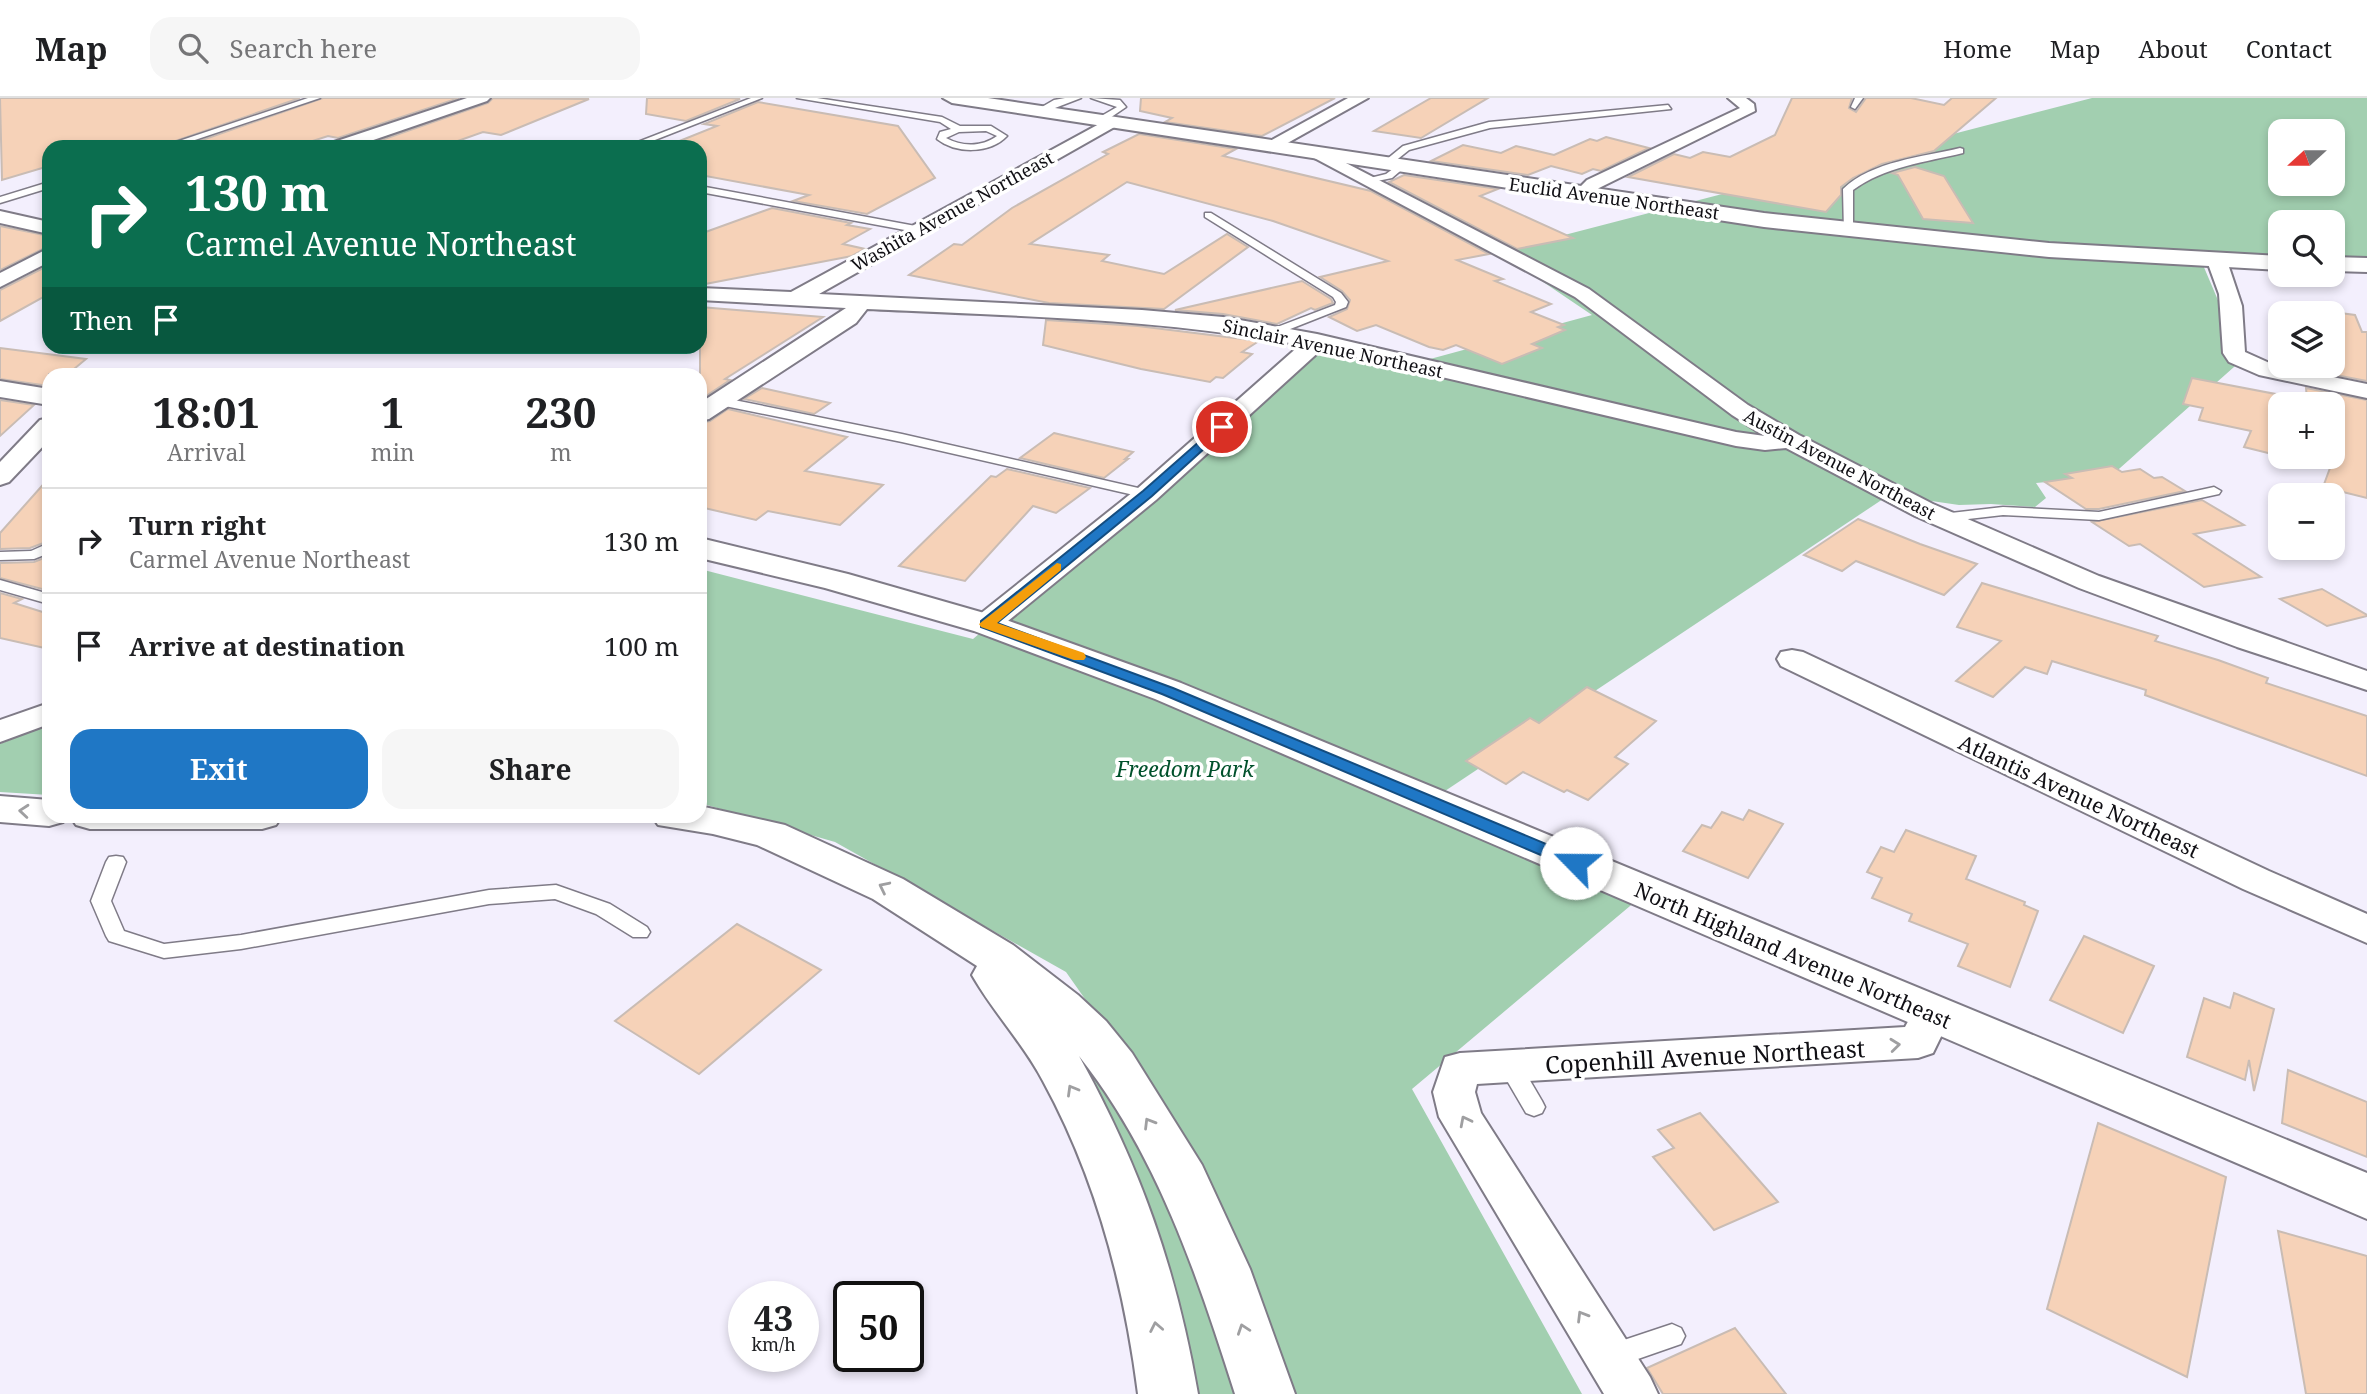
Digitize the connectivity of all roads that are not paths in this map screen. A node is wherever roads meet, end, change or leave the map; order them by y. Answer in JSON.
{"nodes":[{"id":1,"x":316,"y":98,"type":"edge"},
{"id":2,"x":482,"y":98,"type":"edge"},
{"id":3,"x":758,"y":98,"type":"edge"},
{"id":4,"x":801,"y":98,"type":"edge"},
{"id":5,"x":959,"y":98,"type":"edge"},
{"id":6,"x":1077,"y":98,"type":"edge"},
{"id":7,"x":1095,"y":98,"type":"edge"},
{"id":8,"x":1360,"y":98,"type":"edge"},
{"id":9,"x":1736,"y":98,"type":"edge"},
{"id":10,"x":1668,"y":107,"type":"dead end"},
{"id":11,"x":1039,"y":111,"type":"junction"},
{"id":12,"x":1107,"y":121,"type":"junction"},
{"id":13,"x":958,"y":128,"type":"junction"},
{"id":14,"x":187,"y":140,"type":"edge"},
{"id":15,"x":358,"y":140,"type":"edge"},
{"id":16,"x":647,"y":140,"type":"edge"},
{"id":17,"x":1269,"y":146,"type":"junction"},
{"id":18,"x":1960,"y":151,"type":"dead end"},
{"id":19,"x":1385,"y":170,"type":"junction"},
{"id":20,"x":42,"y":187,"type":"edge"},
{"id":21,"x":707,"y":189,"type":"edge"},
{"id":22,"x":1583,"y":193,"type":"junction"},
{"id":23,"x":0,"y":200,"type":"edge"},
{"id":24,"x":1208,"y":215,"type":"dead end"},
{"id":25,"x":0,"y":216,"type":"edge"},
{"id":26,"x":42,"y":226,"type":"edge"},
{"id":27,"x":921,"y":230,"type":"junction"},
{"id":28,"x":1848,"y":230,"type":"junction"},
{"id":29,"x":42,"y":258,"type":"edge"},
{"id":30,"x":2217,"y":261,"type":"junction"},
{"id":31,"x":2268,"y":263,"type":"edge"},
{"id":32,"x":2345,"y":264,"type":"edge"},
{"id":33,"x":2367,"y":265,"type":"edge"},
{"id":34,"x":0,"y":281,"type":"edge"},
{"id":35,"x":707,"y":295,"type":"edge"},
{"id":36,"x":792,"y":300,"type":"junction"},
{"id":37,"x":860,"y":304,"type":"junction"},
{"id":38,"x":1271,"y":333,"type":"junction"},
{"id":39,"x":1317,"y":341,"type":"junction"},
{"id":40,"x":0,"y":389,"type":"edge"},
{"id":41,"x":2367,"y":391,"type":"edge"},
{"id":42,"x":42,"y":396,"type":"edge"},
{"id":43,"x":710,"y":407,"type":"edge"},
{"id":44,"x":42,"y":432,"type":"edge"},
{"id":45,"x":1790,"y":440,"type":"junction"},
{"id":46,"x":0,"y":477,"type":"edge"},
{"id":47,"x":2214,"y":491,"type":"dead end"},
{"id":48,"x":1147,"y":494,"type":"junction"},
{"id":49,"x":1942,"y":519,"type":"junction"},
{"id":50,"x":707,"y":550,"type":"edge"},
{"id":51,"x":42,"y":551,"type":"edge"},
{"id":52,"x":0,"y":556,"type":"edge"},
{"id":53,"x":0,"y":585,"type":"edge"},
{"id":54,"x":42,"y":597,"type":"edge"},
{"id":55,"x":986,"y":624,"type":"junction"},
{"id":56,"x":1792,"y":659,"type":"dead end"},
{"id":57,"x":2367,"y":681,"type":"edge"},
{"id":58,"x":42,"y":716,"type":"edge"},
{"id":59,"x":0,"y":732,"type":"edge"},
{"id":60,"x":0,"y":809,"type":"edge"},
{"id":61,"x":42,"y":812,"type":"edge"},
{"id":62,"x":707,"y":820,"type":"edge"},
{"id":63,"x":116,"y":862,"type":"dead end"},
{"id":64,"x":941,"y":924,"type":"junction"},
{"id":65,"x":2367,"y":929,"type":"edge"},
{"id":66,"x":640,"y":932,"type":"dead end"},
{"id":67,"x":1932,"y":1014,"type":"junction"},
{"id":68,"x":1510,"y":1066,"type":"junction"},
{"id":69,"x":1534,"y":1107,"type":"dead end"},
{"id":70,"x":2367,"y":1197,"type":"edge"},
{"id":71,"x":1672,"y":1336,"type":"dead end"},
{"id":72,"x":1620,"y":1376,"type":"edge"},
{"id":73,"x":1168,"y":1394,"type":"edge"},
{"id":74,"x":1265,"y":1394,"type":"edge"}],
"edges":[{"from":1,"to":14,"type":"lane"},
{"from":2,"to":15,"type":"street"},
{"from":3,"to":16,"type":"lane"},
{"from":4,"to":13,"type":"lane"},
{"from":5,"to":11,"type":"main road","name":"Euclid Avenue Northeast"},
{"from":6,"to":11,"type":"lane"},
{"from":7,"to":12,"type":"lane"},
{"from":8,"to":17,"type":"street"},
{"from":9,"to":22,"type":"street"},
{"from":10,"to":19,"type":"lane"},
{"from":11,"to":12,"type":"main road","name":"Euclid Avenue Northeast"},
{"from":12,"to":17,"type":"main road","name":"Euclid Avenue Northeast"},
{"from":12,"to":27,"type":"street","name":"Washita Avenue Northeast"},
{"from":13,"to":13,"type":"lane"},
{"from":17,"to":19,"type":"main road","name":"Euclid Avenue Northeast"},
{"from":18,"to":28,"type":"lane"},
{"from":19,"to":22,"type":"main road","name":"Euclid Avenue Northeast"},
{"from":19,"to":45,"type":"street","name":"Austin Avenue Northeast"},
{"from":20,"to":23,"type":"lane"},
{"from":21,"to":27,"type":"lane"},
{"from":22,"to":28,"type":"main road","name":"Euclid Avenue Northeast"},
{"from":24,"to":38,"type":"lane"},
{"from":25,"to":26,"type":"street"},
{"from":27,"to":36,"type":"street","name":"Washita Avenue Northeast"},
{"from":28,"to":30,"type":"main road","name":"Euclid Avenue Northeast"},
{"from":29,"to":34,"type":"street"},
{"from":30,"to":31,"type":"main road","name":"Euclid Avenue Northeast"},
{"from":30,"to":41,"type":"street"},
{"from":32,"to":33,"type":"main road"},
{"from":35,"to":36,"type":"street","name":"Sinclair Avenue Northeast"},
{"from":36,"to":37,"type":"street","name":"Sinclair Avenue Northeast"},
{"from":37,"to":38,"type":"street","name":"Sinclair Avenue Northeast"},
{"from":37,"to":43,"type":"street","name":"Washita Avenue Northeast"},
{"from":38,"to":39,"type":"street","name":"Sinclair Avenue Northeast"},
{"from":39,"to":45,"type":"street","name":"Sinclair Avenue Northeast"},
{"from":39,"to":48,"type":"street"},
{"from":40,"to":42,"type":"main road"},
{"from":43,"to":48,"type":"lane"},
{"from":44,"to":46,"type":"street"},
{"from":45,"to":49,"type":"street","name":"Austin Avenue Northeast"},
{"from":47,"to":49,"type":"lane"},
{"from":48,"to":55,"type":"street"},
{"from":49,"to":57,"type":"street","name":"Austin Avenue Northeast"},
{"from":50,"to":55,"type":"main road","name":"North Highland Avenue Northeast"},
{"from":51,"to":52,"type":"lane"},
{"from":53,"to":54,"type":"lane"},
{"from":55,"to":67,"type":"main road","name":"North Highland Avenue Northeast"},
{"from":56,"to":65,"type":"street","name":"Atlantis Avenue Northeast"},
{"from":58,"to":59,"type":"street"},
{"from":61,"to":60,"type":"main road","one_way":true},
{"from":64,"to":62,"type":"main road","one_way":true},
{"from":63,"to":66,"type":"lane"},
{"from":73,"to":64,"type":"main road","one_way":true},
{"from":74,"to":64,"type":"main road","one_way":true},
{"from":68,"to":67,"type":"street","name":"Copenhill Avenue Northeast","one_way":true},
{"from":67,"to":70,"type":"main road","name":"North Highland Avenue Northeast"},
{"from":68,"to":69,"type":"lane"},
{"from":72,"to":68,"type":"street","name":"Copenhill Avenue Northeast","one_way":true},
{"from":71,"to":72,"type":"lane"}]}
